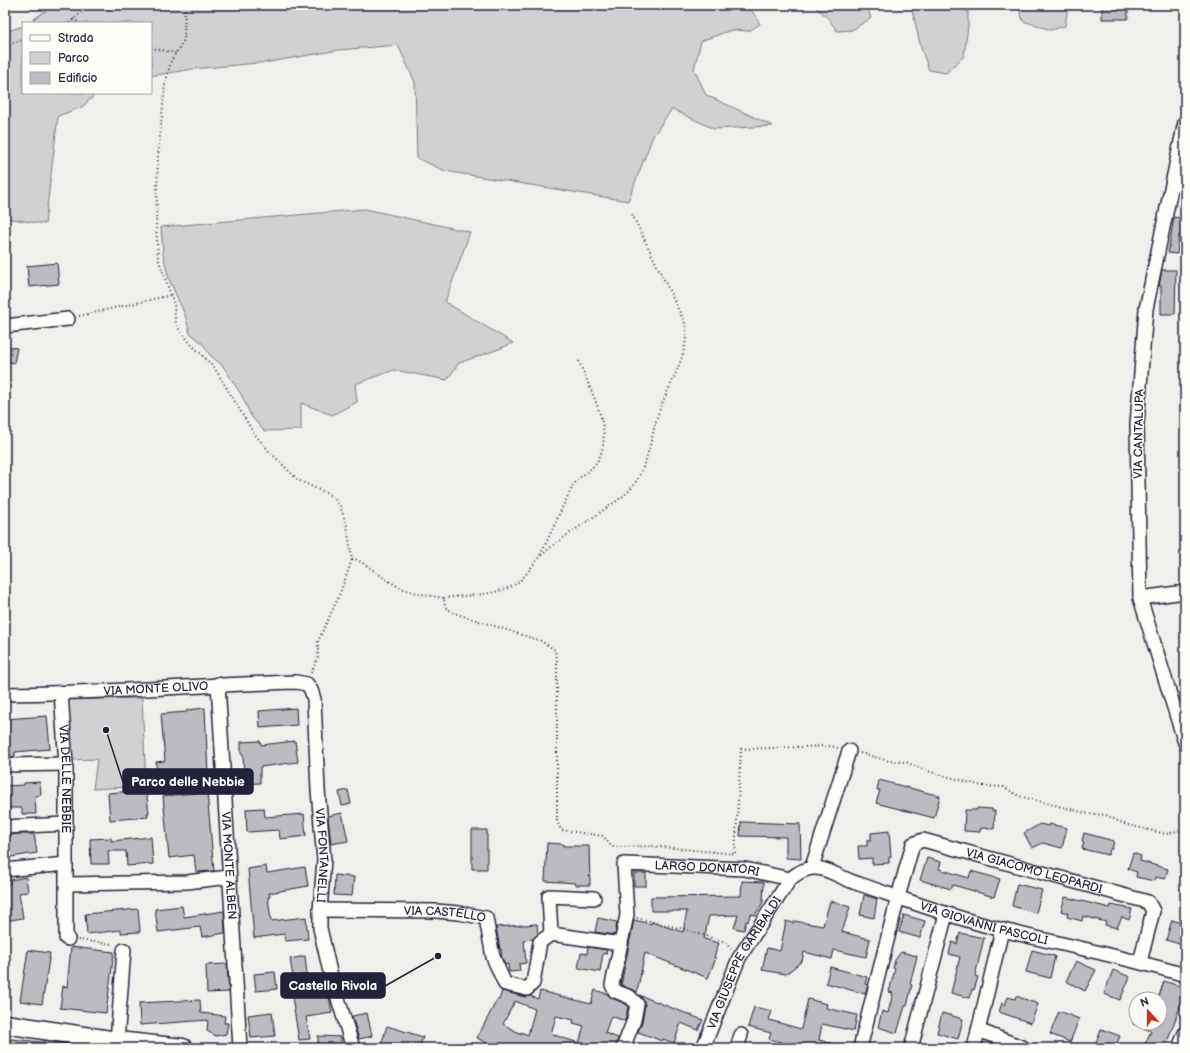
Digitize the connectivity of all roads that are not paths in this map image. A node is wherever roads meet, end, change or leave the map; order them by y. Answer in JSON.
{"nodes":[{"id":1,"x":1185,"y":122,"type":"edge"},
{"id":2,"x":68,"y":319,"type":"road end"},
{"id":3,"x":5,"y":326,"type":"edge"},
{"id":4,"x":1185,"y":592,"type":"edge"},
{"id":5,"x":1140,"y":598,"type":"junction"},
{"id":6,"x":218,"y":684,"type":"junction"},
{"id":7,"x":307,"y":684,"type":"joint"},
{"id":8,"x":61,"y":693,"type":"junction"},
{"id":9,"x":5,"y":694,"type":"edge"},
{"id":10,"x":1185,"y":743,"type":"edge"},
{"id":11,"x":849,"y":751,"type":"road end"},
{"id":12,"x":66,"y":764,"type":"junction"},
{"id":13,"x":5,"y":765,"type":"edge"},
{"id":14,"x":66,"y":824,"type":"junction"},
{"id":15,"x":5,"y":827,"type":"edge"},
{"id":16,"x":66,"y":864,"type":"junction"},
{"id":17,"x":812,"y":867,"type":"junction"},
{"id":18,"x":5,"y":870,"type":"edge"},
{"id":19,"x":229,"y":877,"type":"junction"},
{"id":20,"x":790,"y":879,"type":"junction"},
{"id":21,"x":66,"y":884,"type":"junction"},
{"id":22,"x":898,"y":897,"type":"junction"},
{"id":23,"x":594,"y":898,"type":"dead end"},
{"id":24,"x":320,"y":910,"type":"junction"},
{"id":25,"x":946,"y":914,"type":"junction"},
{"id":26,"x":1002,"y":930,"type":"junction"},
{"id":27,"x":551,"y":934,"type":"junction"},
{"id":28,"x":68,"y":939,"type":"road end"},
{"id":29,"x":621,"y":944,"type":"junction"},
{"id":30,"x":124,"y":950,"type":"road end"},
{"id":31,"x":1140,"y":962,"type":"junction"},
{"id":32,"x":1185,"y":975,"type":"edge"},
{"id":33,"x":5,"y":1024,"type":"edge"},
{"id":34,"x":978,"y":1030,"type":"junction"},
{"id":35,"x":1185,"y":1033,"type":"edge"},
{"id":36,"x":741,"y":1034,"type":"dead end"},
{"id":37,"x":117,"y":1041,"type":"junction"},
{"id":38,"x":183,"y":1048,"type":"edge"},
{"id":39,"x":240,"y":1048,"type":"edge"},
{"id":40,"x":353,"y":1048,"type":"edge"},
{"id":41,"x":623,"y":1048,"type":"edge"},
{"id":42,"x":703,"y":1048,"type":"edge"},
{"id":43,"x":737,"y":1048,"type":"edge"},
{"id":44,"x":860,"y":1048,"type":"edge"},
{"id":45,"x":911,"y":1048,"type":"edge"},
{"id":46,"x":974,"y":1048,"type":"edge"},
{"id":47,"x":1024,"y":1048,"type":"edge"},
{"id":48,"x":1179,"y":1048,"type":"edge"}],
"edges":[{"from":1,"to":5,"type":"street","name":"VIA CANTALUPA"},
{"from":2,"to":3,"type":"street"},
{"from":4,"to":5,"type":"street"},
{"from":5,"to":10,"type":"street","name":"VIA CANTALUPA"},
{"from":6,"to":7,"type":"street","name":"VIA MONTE OLIVO"},
{"from":6,"to":8,"type":"street","name":"VIA MONTE OLIVO"},
{"from":6,"to":19,"type":"street","name":"VIA MONTE ALBEN"},
{"from":7,"to":24,"type":"street","name":"VIA FONTANELLI"},
{"from":8,"to":9,"type":"street","name":"VIA MONTE OLIVO"},
{"from":8,"to":12,"type":"street","name":"VIA DELLE NEBBIE"},
{"from":11,"to":17,"type":"street"},
{"from":12,"to":13,"type":"street"},
{"from":12,"to":14,"type":"street","name":"VIA DELLE NEBBIE"},
{"from":14,"to":15,"type":"street"},
{"from":14,"to":16,"type":"street","name":"VIA DELLE NEBBIE"},
{"from":16,"to":18,"type":"street"},
{"from":16,"to":21,"type":"street","name":"VIA DELLE NEBBIE"},
{"from":17,"to":20,"type":"street"},
{"from":17,"to":22,"type":"street","name":"VIA GIOVANNI PASCOLI"},
{"from":19,"to":21,"type":"street"},
{"from":19,"to":39,"type":"street","name":"VIA MONTE ALBEN"},
{"from":20,"to":29,"type":"street","name":"LARGO DONATORI"},
{"from":20,"to":42,"type":"street","name":"VIA GIUSEPPE GARIBALDI"},
{"from":21,"to":28,"type":"street","name":"VIA DELLE NEBBIE"},
{"from":22,"to":25,"type":"street","name":"VIA GIOVANNI PASCOLI"},
{"from":22,"to":31,"type":"street","name":"VIA GIACOMO LEOPARDI"},
{"from":22,"to":44,"type":"street"},
{"from":23,"to":27,"type":"street"},
{"from":24,"to":27,"type":"street","name":"VIA CASTELLO"},
{"from":24,"to":40,"type":"street","name":"VIA FONTANELLI"},
{"from":25,"to":26,"type":"street","name":"VIA GIOVANNI PASCOLI"},
{"from":25,"to":45,"type":"street"},
{"from":26,"to":31,"type":"street","name":"VIA GIOVANNI PASCOLI"},
{"from":26,"to":34,"type":"street"},
{"from":27,"to":29,"type":"street"},
{"from":29,"to":41,"type":"street"},
{"from":30,"to":37,"type":"street"},
{"from":31,"to":32,"type":"street","name":"VIA GIOVANNI PASCOLI"},
{"from":33,"to":37,"type":"street"},
{"from":34,"to":46,"type":"street"},
{"from":34,"to":47,"type":"street"},
{"from":35,"to":48,"type":"street"},
{"from":36,"to":43,"type":"street"},
{"from":37,"to":38,"type":"street"}]}
